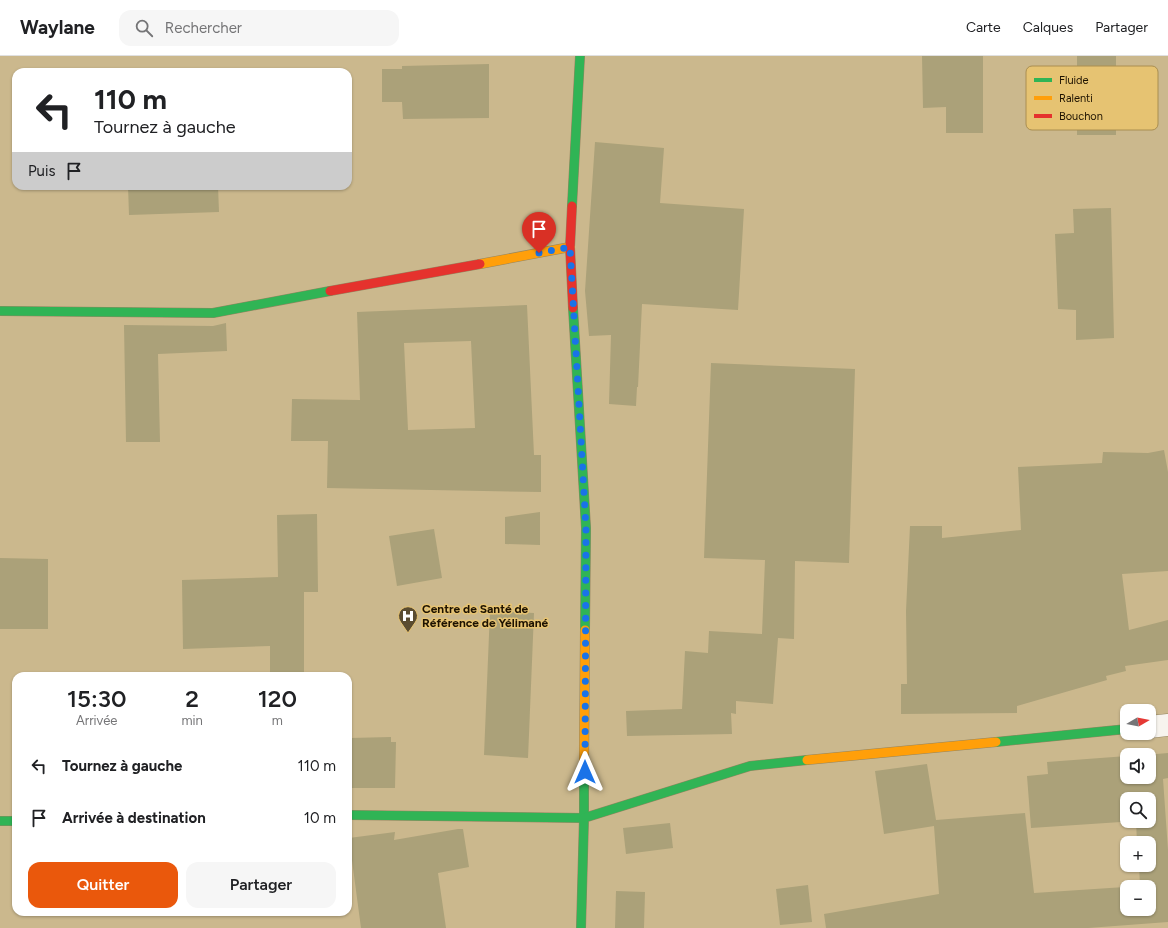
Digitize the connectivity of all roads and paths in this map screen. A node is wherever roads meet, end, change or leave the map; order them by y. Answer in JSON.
{"nodes":[{"id":1,"x":580,"y":56,"type":"edge"},
{"id":2,"x":570,"y":247,"type":"junction"},
{"id":3,"x":0,"y":311,"type":"edge"},
{"id":4,"x":1168,"y":725,"type":"edge"},
{"id":5,"x":1156,"y":726,"type":"edge"},
{"id":6,"x":1120,"y":730,"type":"edge"},
{"id":7,"x":352,"y":815,"type":"edge"},
{"id":8,"x":584,"y":818,"type":"junction"},
{"id":9,"x":12,"y":821,"type":"edge"},
{"id":10,"x":0,"y":822,"type":"edge"},
{"id":11,"x":581,"y":928,"type":"edge"}],
"edges":[{"from":1,"to":2,"type":"street"},
{"from":2,"to":3,"type":"street"},
{"from":2,"to":8,"type":"street"},
{"from":4,"to":5,"type":"street"},
{"from":6,"to":8,"type":"street"},
{"from":7,"to":8,"type":"street"},
{"from":8,"to":11,"type":"street"},
{"from":9,"to":10,"type":"street"}]}
